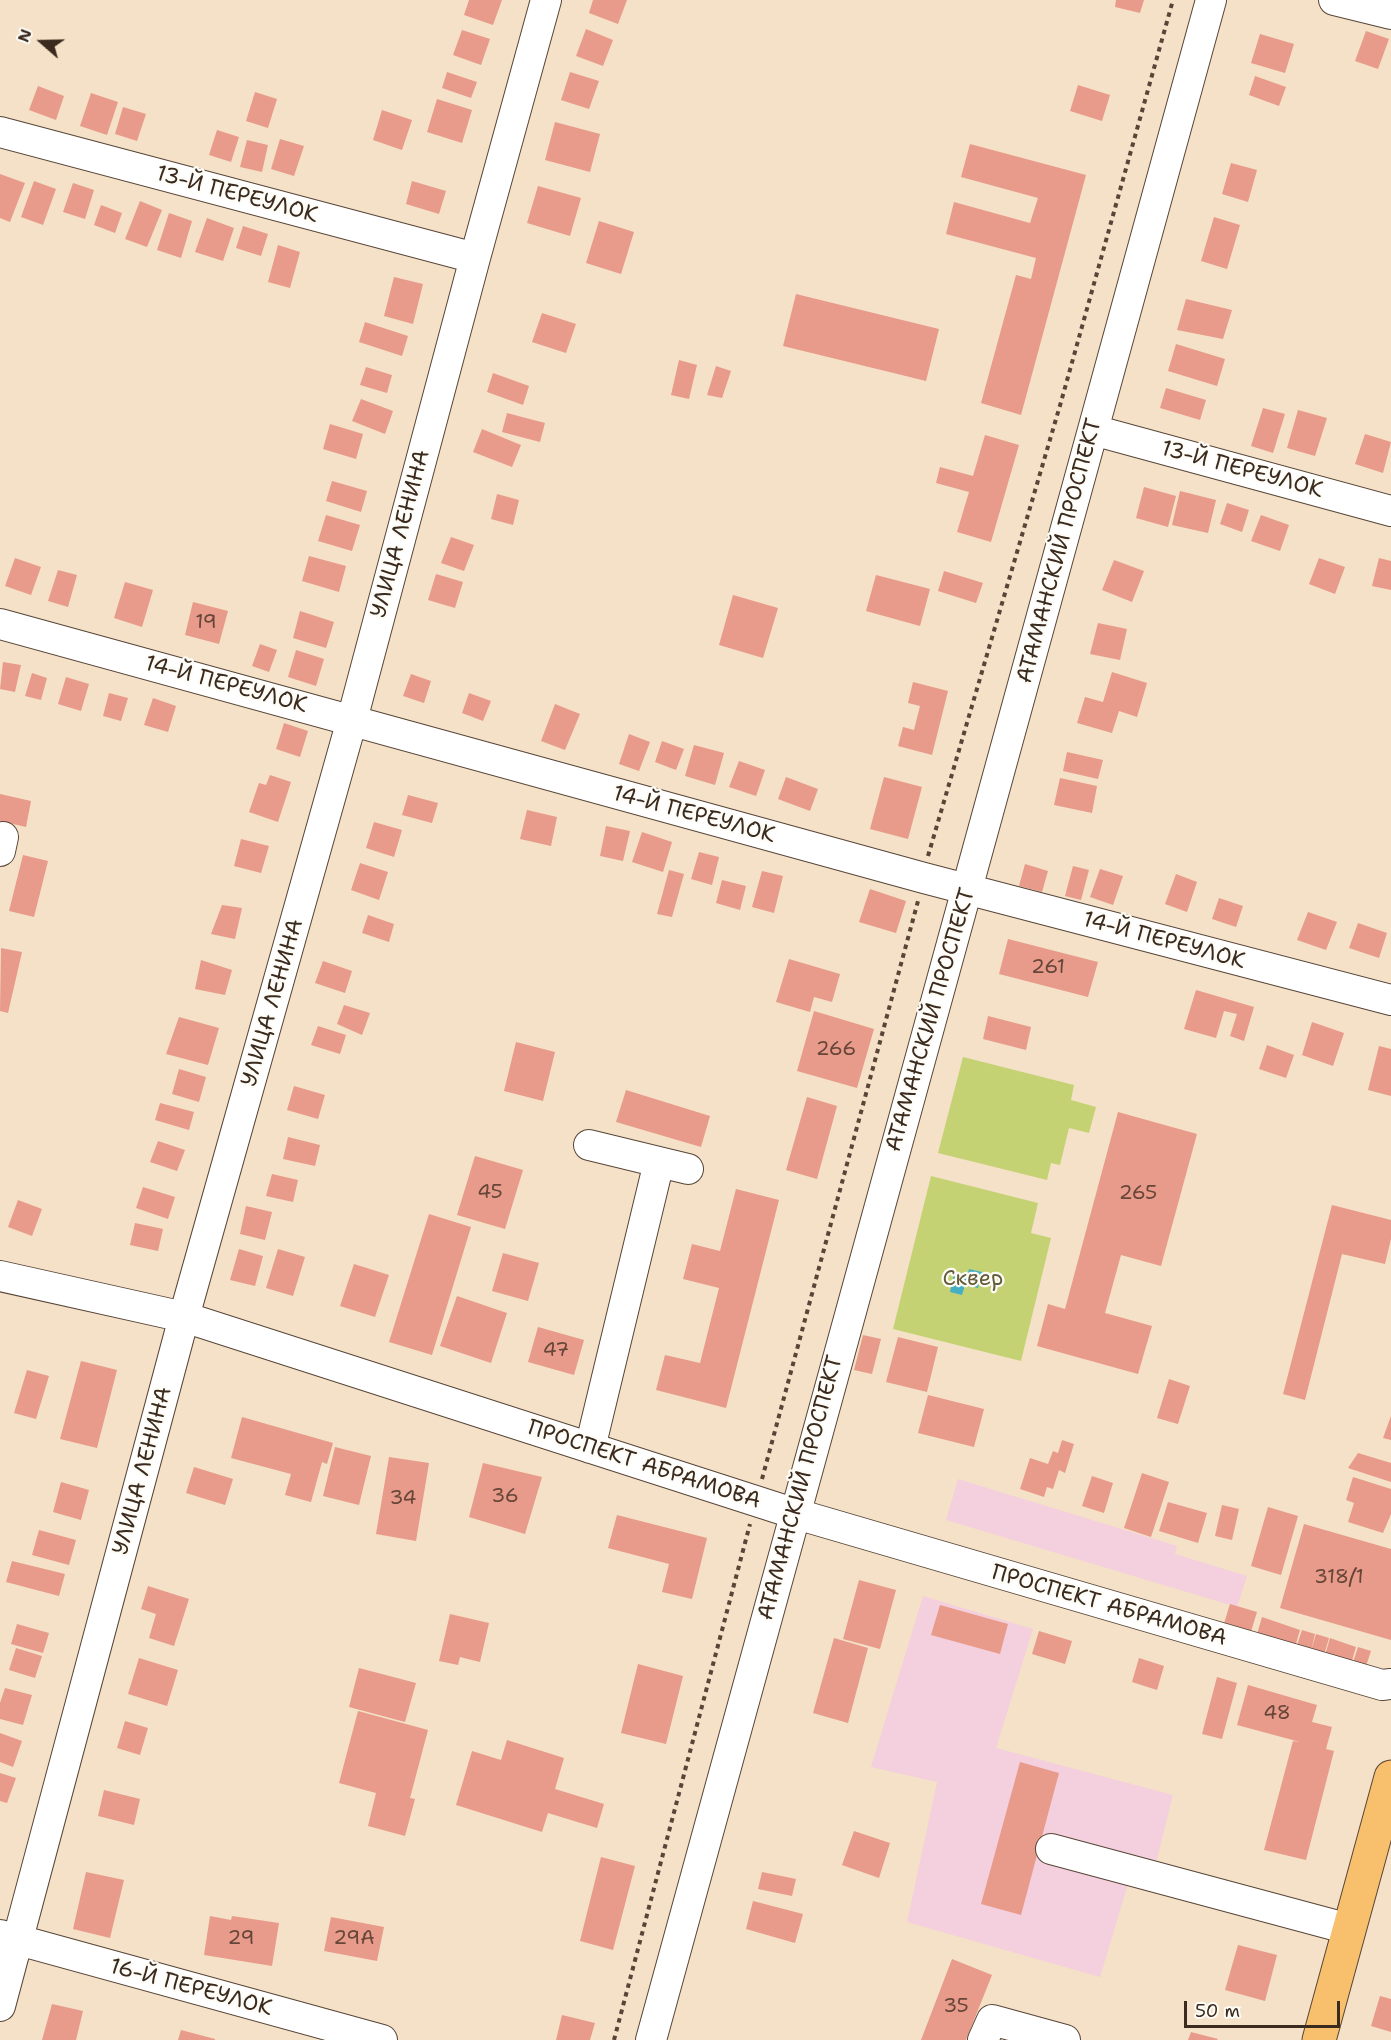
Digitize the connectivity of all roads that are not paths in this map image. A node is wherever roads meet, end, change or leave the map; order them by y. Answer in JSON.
{"nodes":[{"id":1,"x":546,"y":0,"type":"edge"},
{"id":2,"x":1211,"y":0,"type":"edge"},
{"id":3,"x":1334,"y":0,"type":"edge"},
{"id":4,"x":1391,"y":14,"type":"edge"},
{"id":5,"x":0,"y":132,"type":"edge"},
{"id":6,"x":474,"y":258,"type":"junction"},
{"id":7,"x":1093,"y":430,"type":"junction"},
{"id":8,"x":1391,"y":511,"type":"edge"},
{"id":9,"x":0,"y":624,"type":"edge"},
{"id":10,"x":352,"y":720,"type":"junction"},
{"id":11,"x":968,"y":890,"type":"junction"},
{"id":12,"x":1391,"y":1000,"type":"edge"},
{"id":13,"x":589,"y":1145,"type":"dead end"},
{"id":14,"x":659,"y":1162,"type":"junction"},
{"id":15,"x":688,"y":1169,"type":"dead end"},
{"id":16,"x":0,"y":1276,"type":"edge"},
{"id":17,"x":184,"y":1317,"type":"junction"},
{"id":18,"x":590,"y":1448,"type":"junction"},
{"id":19,"x":793,"y":1513,"type":"junction"},
{"id":20,"x":1391,"y":1684,"type":"edge"},
{"id":21,"x":1391,"y":1777,"type":"edge"},
{"id":22,"x":1051,"y":1849,"type":"dead end"},
{"id":23,"x":1349,"y":1929,"type":"junction"},
{"id":24,"x":9,"y":1938,"type":"edge"},
{"id":25,"x":0,"y":2006,"type":"edge"},
{"id":26,"x":368,"y":2038,"type":"edge"},
{"id":27,"x":651,"y":2040,"type":"edge"},
{"id":28,"x":983,"y":2040,"type":"edge"},
{"id":29,"x":1065,"y":2040,"type":"edge"},
{"id":30,"x":1319,"y":2040,"type":"edge"}],
"edges":[{"from":1,"to":6,"type":"street","name":"УЛИЦА ЛЕНИНА"},
{"from":2,"to":7,"type":"street","name":"АТАМАНСКИЙ ПРОСПЕКТ"},
{"from":3,"to":4,"type":"street"},
{"from":5,"to":6,"type":"street","name":"13-Й ПЕРЕУЛОК"},
{"from":6,"to":10,"type":"street","name":"УЛИЦА ЛЕНИНА"},
{"from":7,"to":8,"type":"street","name":"13-Й ПЕРЕУЛОК"},
{"from":7,"to":11,"type":"street","name":"АТАМАНСКИЙ ПРОСПЕКТ"},
{"from":9,"to":10,"type":"street","name":"14-Й ПЕРЕУЛОК"},
{"from":10,"to":11,"type":"street","name":"14-Й ПЕРЕУЛОК"},
{"from":10,"to":17,"type":"street","name":"УЛИЦА ЛЕНИНА"},
{"from":11,"to":12,"type":"street","name":"14-Й ПЕРЕУЛОК"},
{"from":11,"to":19,"type":"street","name":"АТАМАНСКИЙ ПРОСПЕКТ"},
{"from":13,"to":14,"type":"street"},
{"from":14,"to":15,"type":"street"},
{"from":14,"to":18,"type":"street"},
{"from":16,"to":17,"type":"street","name":"ПРОСПЕКТ АБРАМОВА"},
{"from":17,"to":18,"type":"street","name":"ПРОСПЕКТ АБРАМОВА"},
{"from":17,"to":24,"type":"street","name":"УЛИЦА ЛЕНИНА"},
{"from":18,"to":19,"type":"street","name":"ПРОСПЕКТ АБРАМОВА"},
{"from":19,"to":20,"type":"street","name":"ПРОСПЕКТ АБРАМОВА"},
{"from":19,"to":27,"type":"street","name":"АТАМАНСКИЙ ПРОСПЕКТ"},
{"from":21,"to":23,"type":"main road"},
{"from":22,"to":23,"type":"street"},
{"from":23,"to":30,"type":"main road"},
{"from":24,"to":25,"type":"street","name":"УЛИЦА ЛЕНИНА"},
{"from":24,"to":26,"type":"street","name":"16-Й ПЕРЕУЛОК"},
{"from":28,"to":29,"type":"street"}]}
